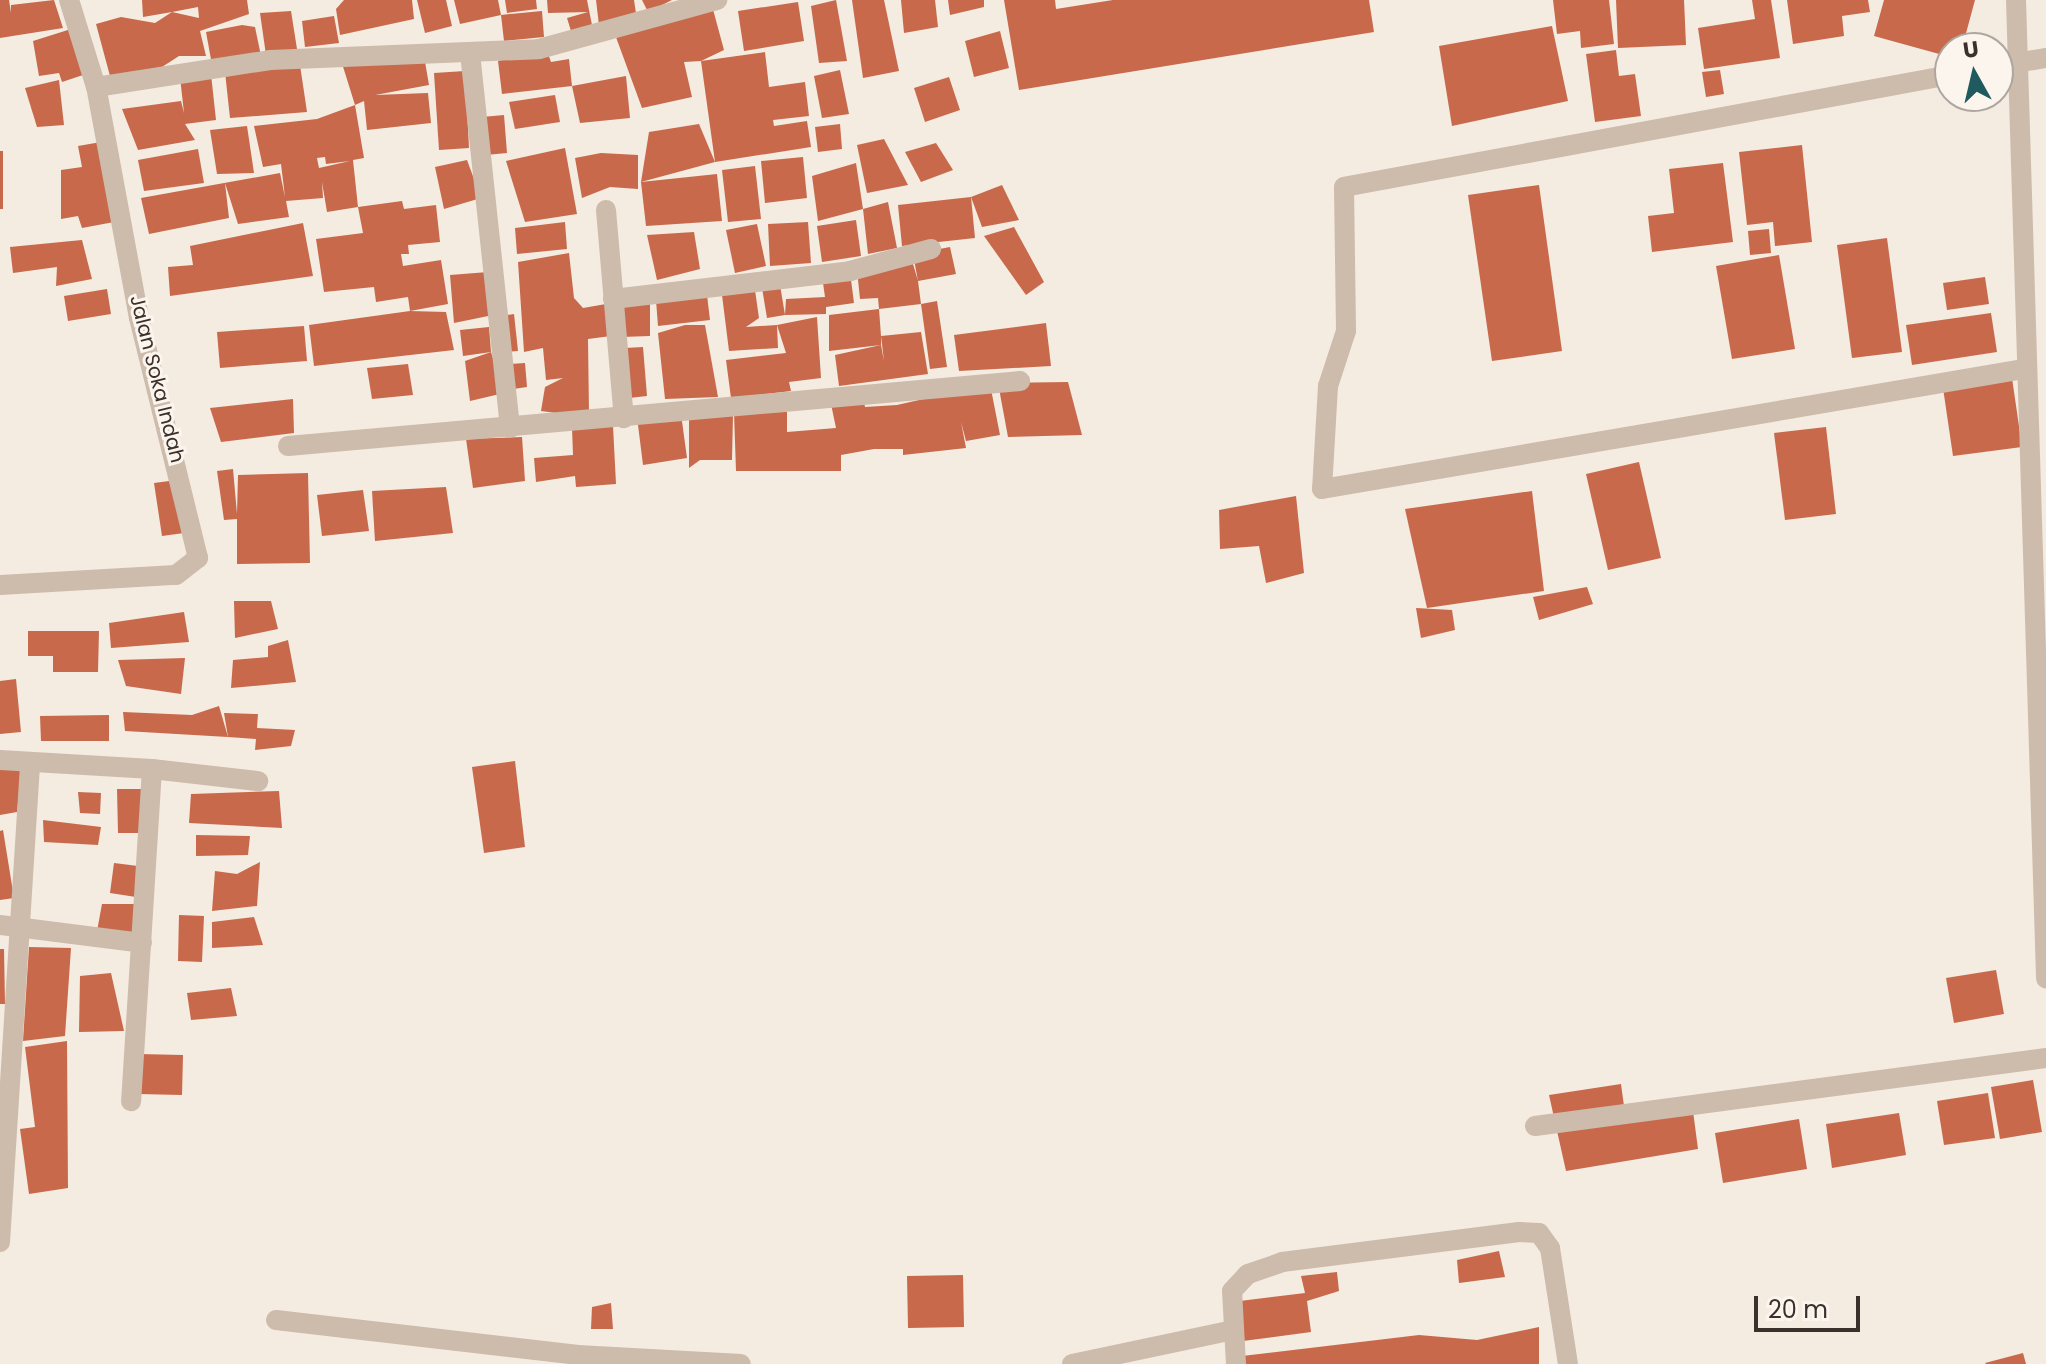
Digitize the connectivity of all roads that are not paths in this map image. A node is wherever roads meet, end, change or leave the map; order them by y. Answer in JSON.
{"nodes":[{"id":1,"x":69,"y":0,"type":"edge"},
{"id":2,"x":717,"y":0,"type":"edge"},
{"id":3,"x":2016,"y":0,"type":"edge"},
{"id":4,"x":2012,"y":32,"type":"edge"},
{"id":5,"x":470,"y":53,"type":"junction"},
{"id":6,"x":2046,"y":58,"type":"edge"},
{"id":7,"x":2014,"y":64,"type":"edge"},
{"id":8,"x":1934,"y":78,"type":"edge"},
{"id":9,"x":96,"y":87,"type":"junction"},
{"id":10,"x":2010,"y":112,"type":"edge"},
{"id":11,"x":606,"y":210,"type":"dead end"},
{"id":12,"x":931,"y":249,"type":"dead end"},
{"id":13,"x":613,"y":299,"type":"junction"},
{"id":14,"x":2023,"y":369,"type":"junction"},
{"id":15,"x":1020,"y":381,"type":"dead end"},
{"id":16,"x":624,"y":418,"type":"junction"},
{"id":17,"x":510,"y":428,"type":"junction"},
{"id":18,"x":288,"y":446,"type":"dead end"},
{"id":19,"x":0,"y":585,"type":"edge"},
{"id":20,"x":0,"y":760,"type":"edge"},
{"id":21,"x":30,"y":765,"type":"junction"},
{"id":22,"x":152,"y":769,"type":"junction"},
{"id":23,"x":258,"y":781,"type":"dead end"},
{"id":24,"x":8,"y":926,"type":"edge"},
{"id":25,"x":142,"y":943,"type":"junction"},
{"id":26,"x":2046,"y":979,"type":"edge"},
{"id":27,"x":2046,"y":1058,"type":"edge"},
{"id":28,"x":131,"y":1101,"type":"dead end"},
{"id":29,"x":1535,"y":1126,"type":"dead end"},
{"id":30,"x":0,"y":1242,"type":"edge"},
{"id":31,"x":276,"y":1320,"type":"dead end"},
{"id":32,"x":1229,"y":1331,"type":"junction"},
{"id":33,"x":741,"y":1364,"type":"edge"},
{"id":34,"x":1072,"y":1364,"type":"edge"},
{"id":35,"x":1236,"y":1364,"type":"edge"},
{"id":36,"x":1568,"y":1364,"type":"edge"}],
"edges":[{"from":1,"to":9,"type":"street","name":"Jalan Soka Indah"},
{"from":2,"to":5,"type":"street"},
{"from":3,"to":4,"type":"street"},
{"from":5,"to":9,"type":"street"},
{"from":5,"to":17,"type":"street"},
{"from":6,"to":7,"type":"street"},
{"from":8,"to":14,"type":"street"},
{"from":9,"to":19,"type":"street","name":"Jalan Soka Indah"},
{"from":10,"to":14,"type":"street"},
{"from":11,"to":13,"type":"street"},
{"from":12,"to":13,"type":"street"},
{"from":13,"to":16,"type":"street"},
{"from":14,"to":26,"type":"street"},
{"from":15,"to":16,"type":"street"},
{"from":16,"to":17,"type":"street"},
{"from":17,"to":18,"type":"street"},
{"from":20,"to":21,"type":"street"},
{"from":21,"to":22,"type":"street"},
{"from":21,"to":24,"type":"street"},
{"from":22,"to":23,"type":"street"},
{"from":22,"to":25,"type":"street"},
{"from":24,"to":25,"type":"street"},
{"from":24,"to":30,"type":"street"},
{"from":25,"to":28,"type":"street"},
{"from":27,"to":29,"type":"street"},
{"from":31,"to":33,"type":"street"},
{"from":32,"to":34,"type":"street"},
{"from":32,"to":35,"type":"street"},
{"from":32,"to":36,"type":"street"}]}
